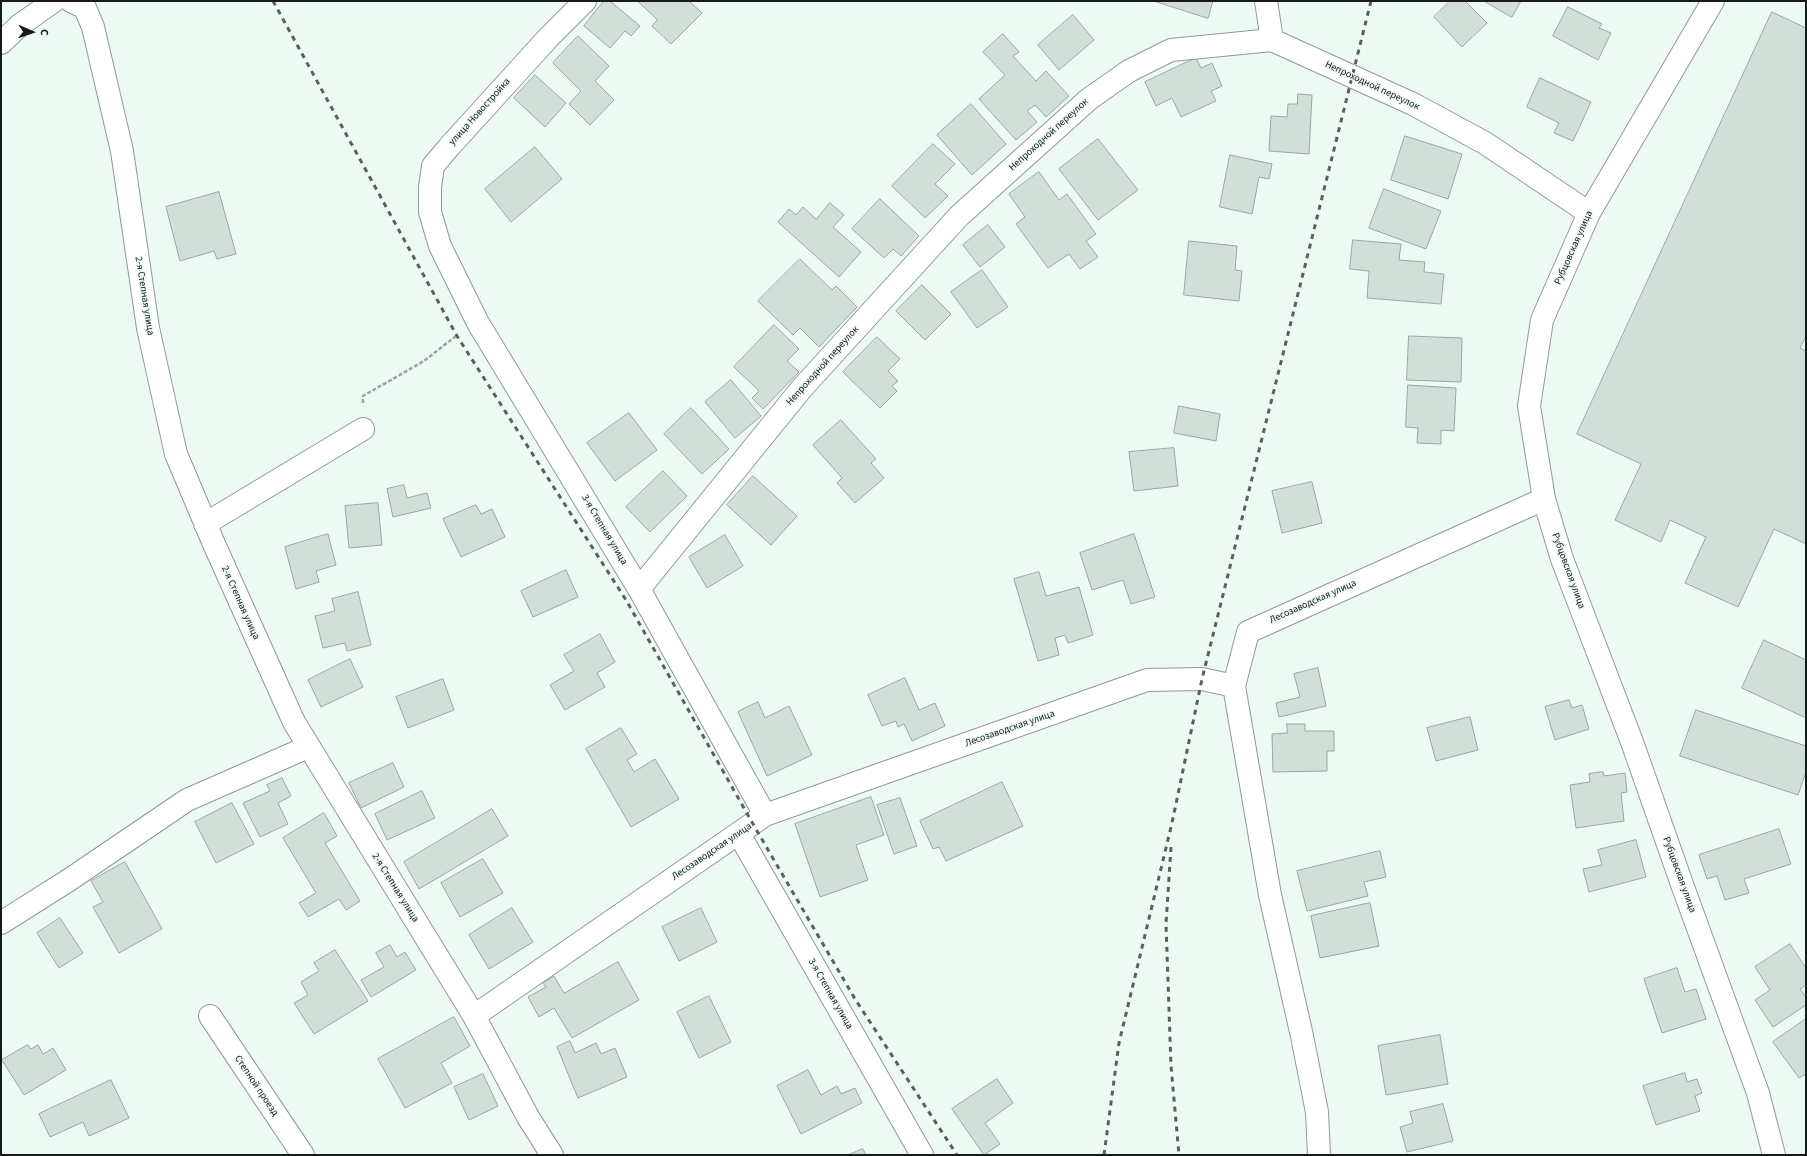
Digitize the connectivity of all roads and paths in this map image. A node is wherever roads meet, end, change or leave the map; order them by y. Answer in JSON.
{"nodes":[{"id":1,"x":54,"y":1,"type":"edge"},
{"id":2,"x":72,"y":1,"type":"edge"},
{"id":3,"x":585,"y":1,"type":"edge"},
{"id":4,"x":1266,"y":1,"type":"edge"},
{"id":5,"x":1713,"y":1,"type":"edge"},
{"id":6,"x":1272,"y":40,"type":"junction"},
{"id":7,"x":1,"y":43,"type":"edge"},
{"id":8,"x":1589,"y":213,"type":"junction"},
{"id":9,"x":440,"y":246,"type":"joint"},
{"id":10,"x":478,"y":323,"type":"junction"},
{"id":11,"x":363,"y":429,"type":"joint"},
{"id":12,"x":1544,"y":499,"type":"junction"},
{"id":13,"x":205,"y":524,"type":"junction"},
{"id":14,"x":640,"y":589,"type":"junction"},
{"id":15,"x":1234,"y":686,"type":"junction"},
{"id":16,"x":308,"y":747,"type":"junction"},
{"id":17,"x":765,"y":816,"type":"junction"},
{"id":18,"x":739,"y":834,"type":"junction"},
{"id":19,"x":1,"y":923,"type":"edge"},
{"id":20,"x":210,"y":1016,"type":"dead end"},
{"id":21,"x":474,"y":1016,"type":"junction"},
{"id":22,"x":303,"y":1155,"type":"edge"},
{"id":23,"x":552,"y":1155,"type":"edge"},
{"id":24,"x":922,"y":1155,"type":"edge"},
{"id":25,"x":1319,"y":1155,"type":"edge"},
{"id":26,"x":1774,"y":1155,"type":"edge"}],
"edges":[{"from":1,"to":7,"type":"street"},
{"from":2,"to":13,"type":"street","name":"2-я Степная улица"},
{"from":3,"to":9,"type":"street","name":"улица Новостройка"},
{"from":4,"to":6,"type":"street"},
{"from":5,"to":8,"type":"street","name":"Рубцовская улица"},
{"from":6,"to":8,"type":"street","name":"Непроходной переулок"},
{"from":6,"to":14,"type":"street","name":"Непроходной переулок"},
{"from":8,"to":12,"type":"street","name":"Рубцовская улица"},
{"from":9,"to":10,"type":"street","name":"3-я Степная улица"},
{"from":10,"to":11,"type":"path"},
{"from":10,"to":14,"type":"street","name":"3-я Степная улица"},
{"from":11,"to":13,"type":"street"},
{"from":12,"to":15,"type":"street","name":"Лесозаводская улица"},
{"from":12,"to":26,"type":"street","name":"Рубцовская улица"},
{"from":13,"to":16,"type":"street","name":"2-я Степная улица"},
{"from":14,"to":17,"type":"street","name":"3-я Степная улица"},
{"from":15,"to":17,"type":"street","name":"Лесозаводская улица"},
{"from":15,"to":25,"type":"street"},
{"from":16,"to":19,"type":"street"},
{"from":16,"to":21,"type":"street","name":"2-я Степная улица"},
{"from":17,"to":18,"type":"street","name":"Лесозаводская улица"},
{"from":18,"to":21,"type":"street","name":"Лесозаводская улица"},
{"from":18,"to":24,"type":"street","name":"3-я Степная улица"},
{"from":20,"to":22,"type":"street","name":"Степной проезд"},
{"from":21,"to":23,"type":"street","name":"2-я Степная улица"}]}
